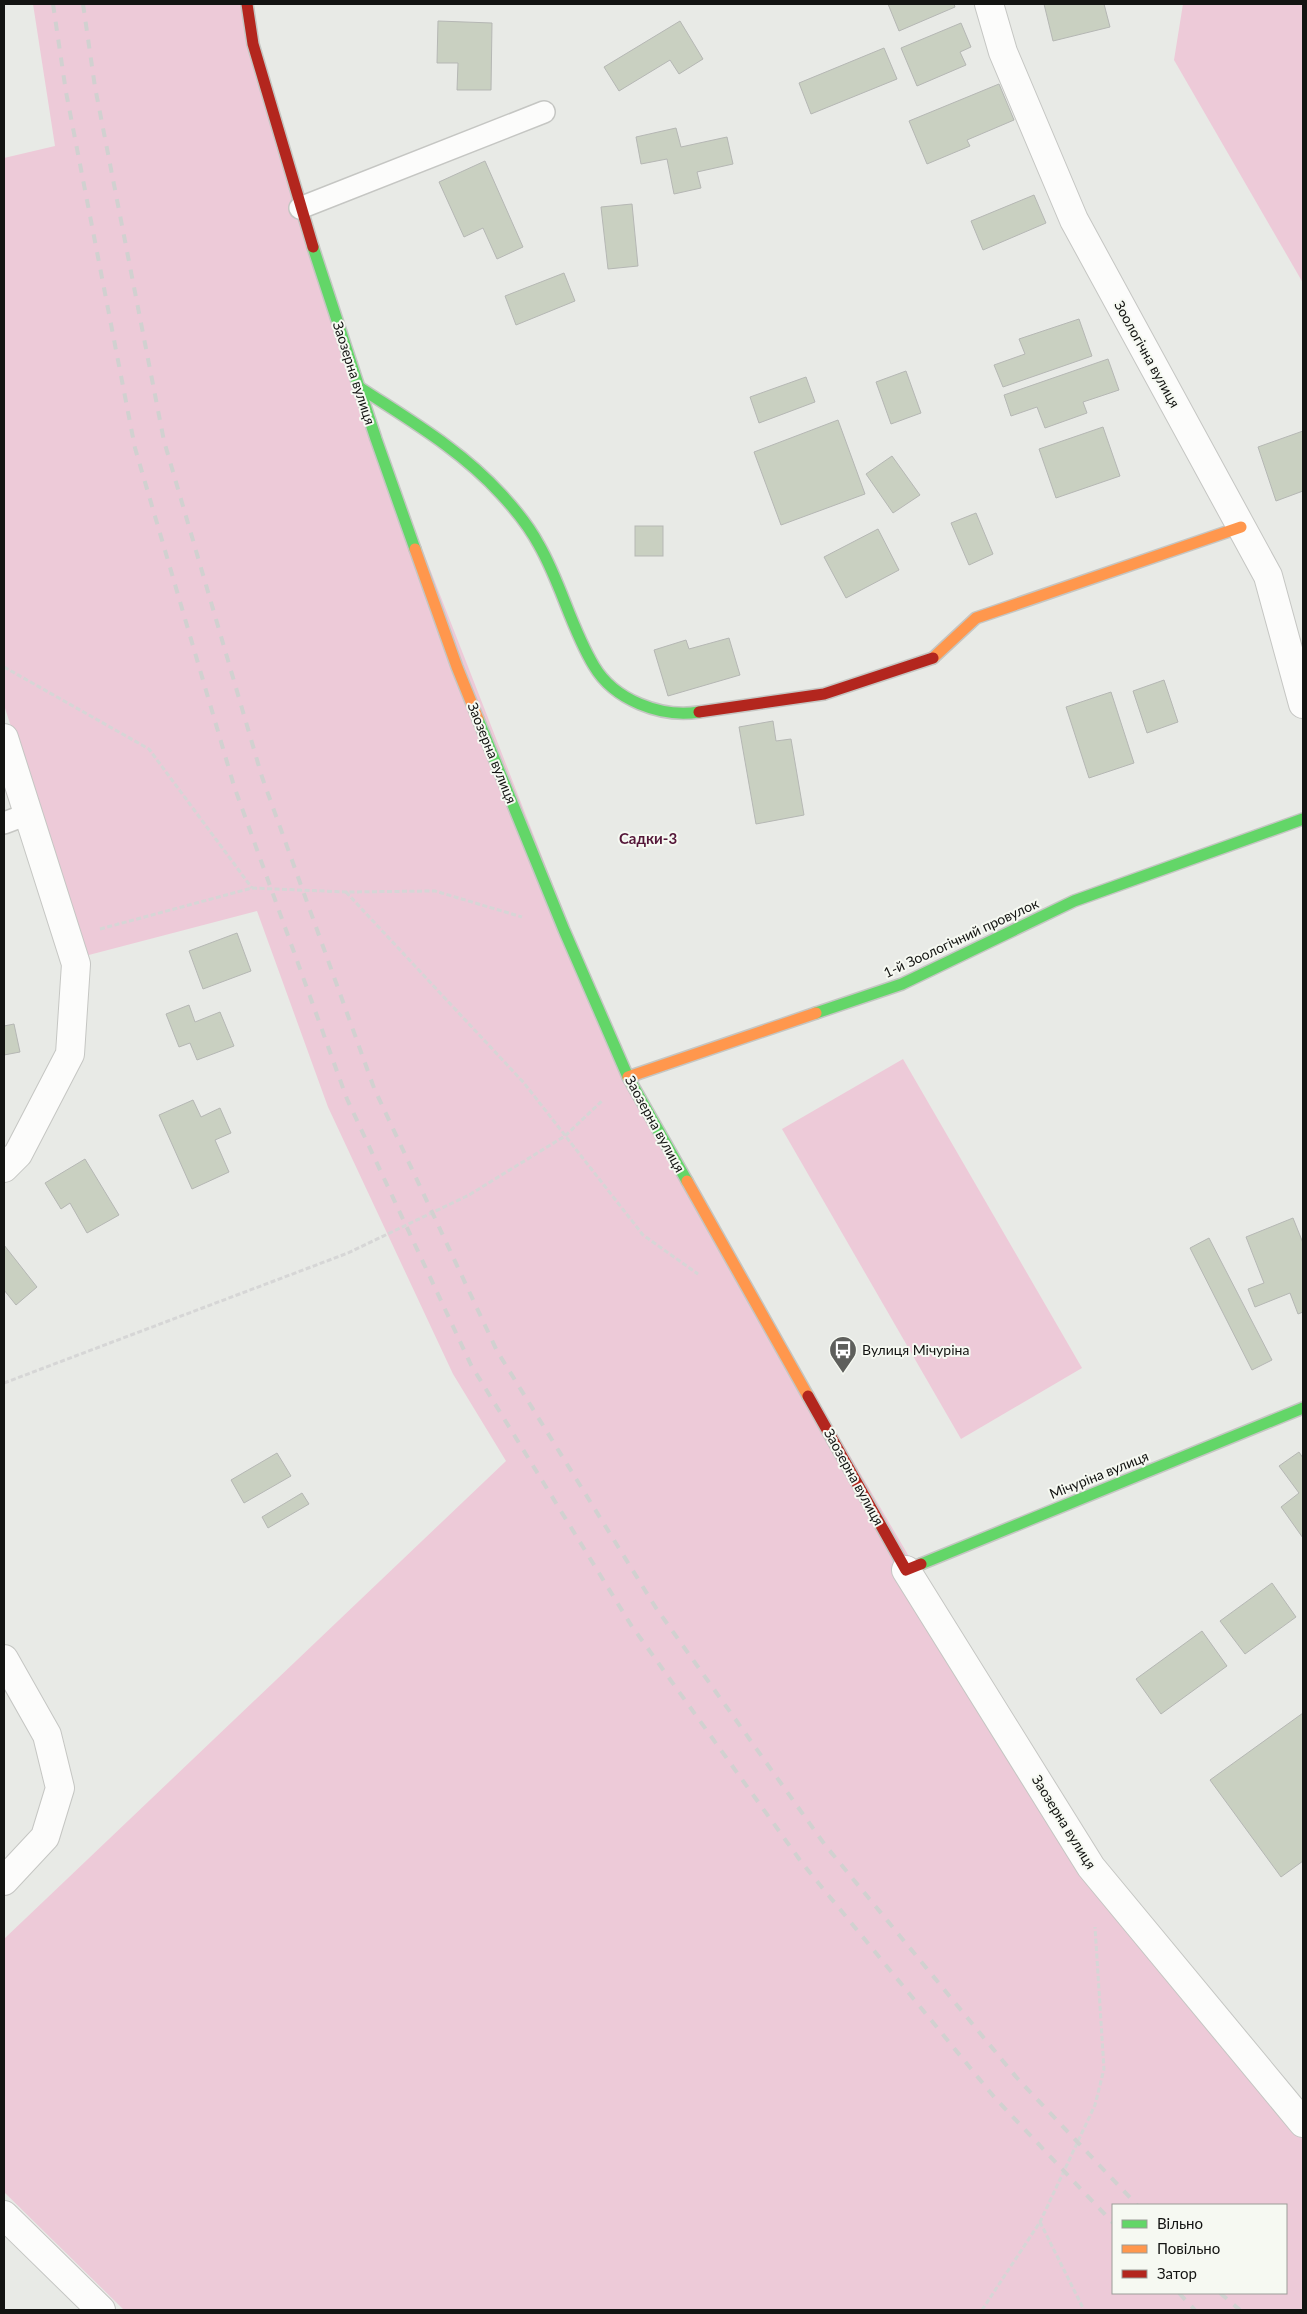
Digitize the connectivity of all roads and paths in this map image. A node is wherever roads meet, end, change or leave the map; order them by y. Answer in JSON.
{"nodes":[{"id":1,"x":247,"y":4,"type":"edge"},
{"id":2,"x":989,"y":4,"type":"edge"},
{"id":3,"x":544,"y":112,"type":"dead end"},
{"id":4,"x":300,"y":208,"type":"junction"},
{"id":5,"x":359,"y":387,"type":"junction"},
{"id":6,"x":1241,"y":527,"type":"junction"},
{"id":7,"x":4,"y":667,"type":"edge"},
{"id":8,"x":1303,"y":704,"type":"edge"},
{"id":9,"x":4,"y":738,"type":"edge"},
{"id":10,"x":16,"y":819,"type":"edge"},
{"id":11,"x":1303,"y":819,"type":"edge"},
{"id":12,"x":252,"y":888,"type":"junction"},
{"id":13,"x":346,"y":892,"type":"junction"},
{"id":14,"x":564,"y":930,"type":"junction"},
{"id":15,"x":68,"y":938,"type":"junction"},
{"id":16,"x":628,"y":1076,"type":"junction"},
{"id":17,"x":565,"y":1136,"type":"junction"},
{"id":18,"x":4,"y":1168,"type":"edge"},
{"id":19,"x":643,"y":1235,"type":"dead end"},
{"id":20,"x":4,"y":1383,"type":"edge"},
{"id":21,"x":1303,"y":1408,"type":"edge"},
{"id":22,"x":906,"y":1570,"type":"junction"},
{"id":23,"x":4,"y":1659,"type":"edge"},
{"id":24,"x":4,"y":1881,"type":"edge"},
{"id":25,"x":1095,"y":1925,"type":"dead end"},
{"id":26,"x":1303,"y":2123,"type":"edge"},
{"id":27,"x":4,"y":2215,"type":"edge"},
{"id":28,"x":1040,"y":2222,"type":"junction"},
{"id":29,"x":101,"y":2310,"type":"edge"},
{"id":30,"x":982,"y":2310,"type":"edge"},
{"id":31,"x":1084,"y":2310,"type":"edge"}],
"edges":[{"from":1,"to":4,"type":"street","name":"Заозерна вулиця"},
{"from":2,"to":6,"type":"street","name":"Зоологічна вулиця"},
{"from":3,"to":4,"type":"lane"},
{"from":4,"to":5,"type":"street","name":"Заозерна вулиця"},
{"from":5,"to":6,"type":"street"},
{"from":5,"to":14,"type":"street","name":"Заозерна вулиця"},
{"from":6,"to":8,"type":"street","name":"Зоологічна вулиця"},
{"from":7,"to":12,"type":"path"},
{"from":9,"to":10,"type":"street"},
{"from":10,"to":15,"type":"street"},
{"from":11,"to":16,"type":"street","name":"1-й Зоологічний провулок"},
{"from":12,"to":13,"type":"path"},
{"from":12,"to":15,"type":"path"},
{"from":13,"to":14,"type":"path"},
{"from":13,"to":17,"type":"path"},
{"from":14,"to":16,"type":"street","name":"Заозерна вулиця"},
{"from":15,"to":18,"type":"street"},
{"from":16,"to":17,"type":"path"},
{"from":16,"to":22,"type":"street","name":"Заозерна вулиця"},
{"from":17,"to":19,"type":"path"},
{"from":17,"to":20,"type":"path"},
{"from":21,"to":22,"type":"street","name":"Мічуріна вулиця"},
{"from":22,"to":26,"type":"street","name":"Заозерна вулиця"},
{"from":23,"to":24,"type":"street"},
{"from":25,"to":28,"type":"path"},
{"from":27,"to":29,"type":"street"},
{"from":28,"to":30,"type":"path"},
{"from":28,"to":31,"type":"path"}]}
